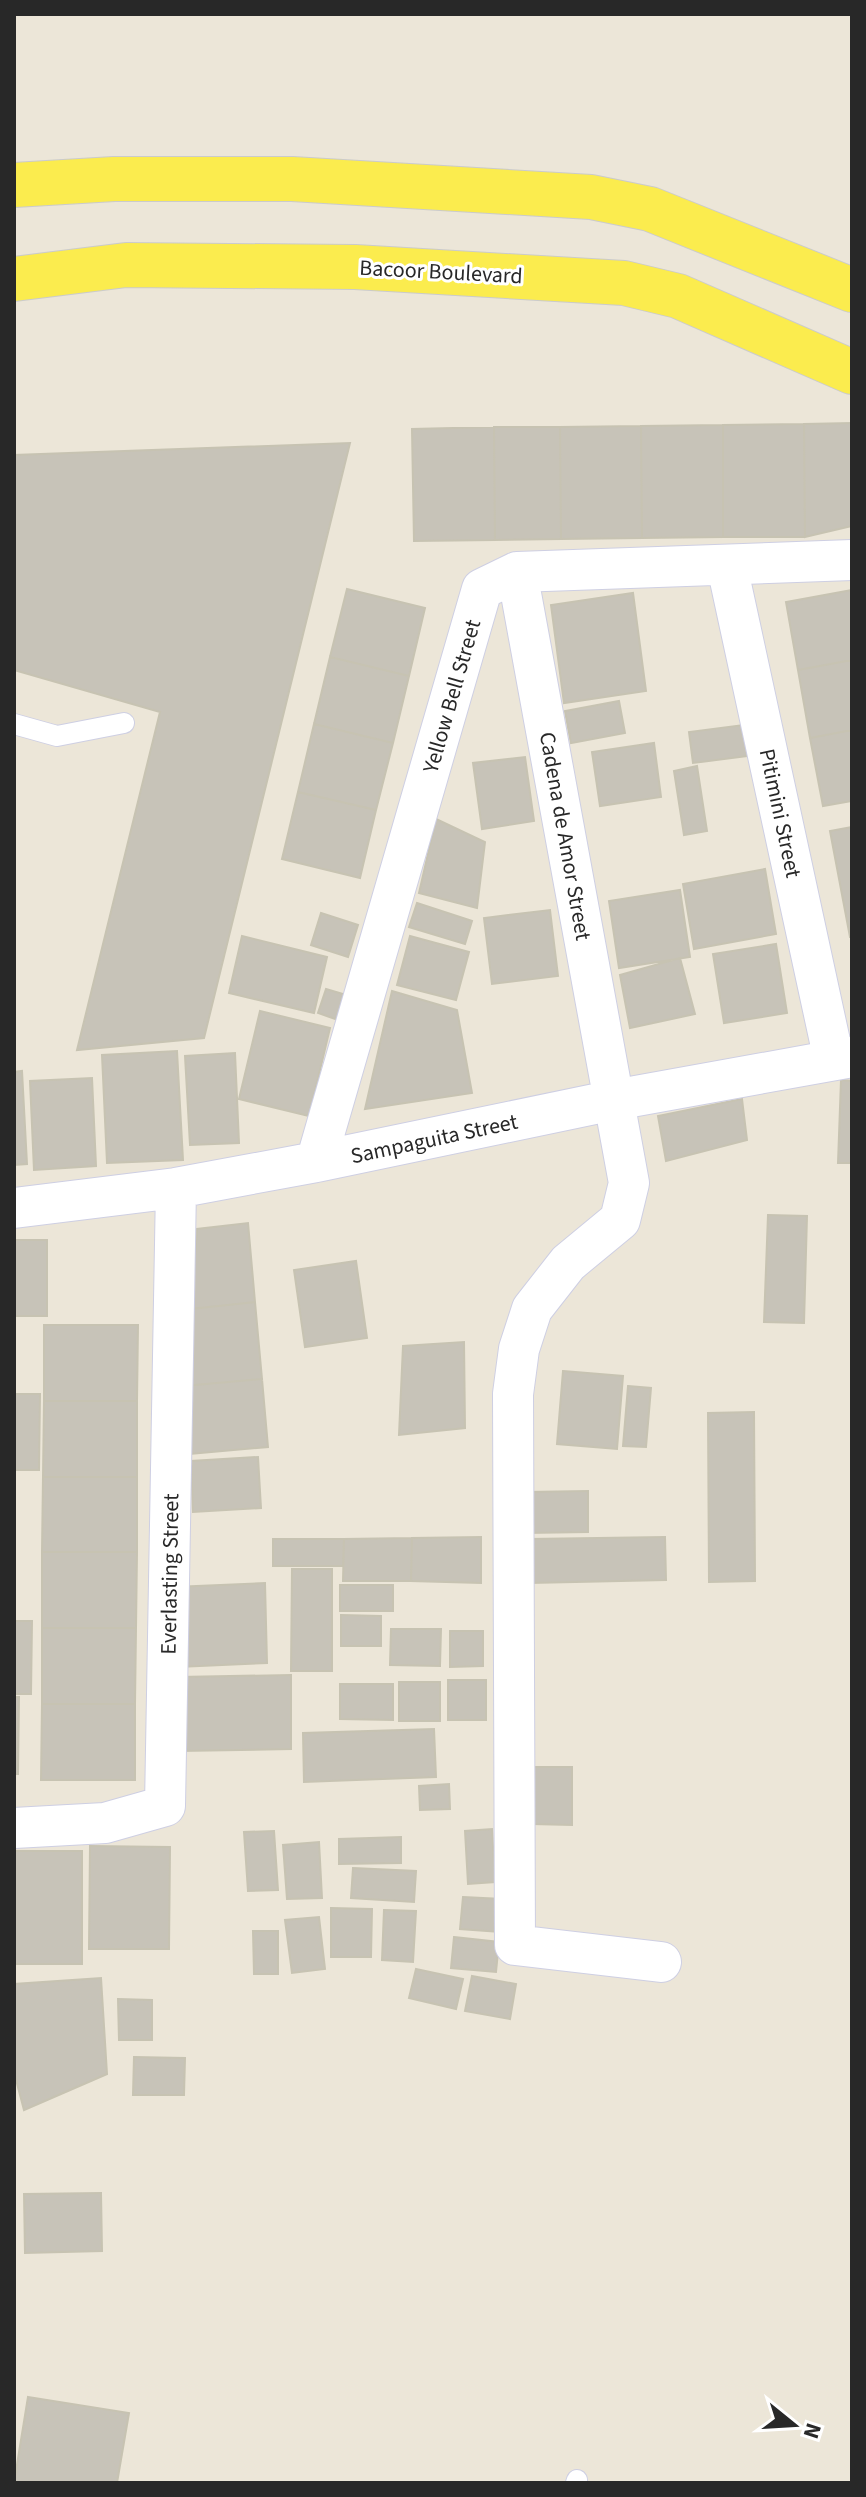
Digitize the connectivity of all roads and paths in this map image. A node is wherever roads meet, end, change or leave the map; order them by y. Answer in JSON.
{"nodes":[{"id":1,"x":14,"y":185,"type":"edge"},
{"id":2,"x":14,"y":279,"type":"edge"},
{"id":3,"x":852,"y":290,"type":"edge"},
{"id":4,"x":852,"y":372,"type":"edge"},
{"id":5,"x":852,"y":560,"type":"edge"},
{"id":6,"x":727,"y":566,"type":"junction"},
{"id":7,"x":517,"y":572,"type":"junction"},
{"id":8,"x":124,"y":723,"type":"dead end"},
{"id":9,"x":14,"y":724,"type":"edge"},
{"id":10,"x":843,"y":1058,"type":"edge"},
{"id":11,"x":614,"y":1100,"type":"junction"},
{"id":12,"x":316,"y":1162,"type":"junction"},
{"id":13,"x":176,"y":1188,"type":"junction"},
{"id":14,"x":14,"y":1208,"type":"edge"},
{"id":15,"x":14,"y":1828,"type":"edge"},
{"id":16,"x":661,"y":1962,"type":"dead end"}],
"edges":[{"from":1,"to":3,"type":"main road"},
{"from":2,"to":4,"type":"main road","name":"Bacoor Boulevard"},
{"from":5,"to":6,"type":"street","name":"Yellow Bell Street"},
{"from":6,"to":7,"type":"street","name":"Yellow Bell Street"},
{"from":6,"to":10,"type":"street","name":"Pitimini Street"},
{"from":7,"to":11,"type":"street","name":"Cadena de Amor Street"},
{"from":7,"to":12,"type":"street","name":"Yellow Bell Street"},
{"from":8,"to":9,"type":"lane"},
{"from":10,"to":11,"type":"street","name":"Sampaguita Street"},
{"from":11,"to":12,"type":"street","name":"Sampaguita Street"},
{"from":11,"to":16,"type":"street","name":"Cadena de Amor Street"},
{"from":12,"to":13,"type":"street","name":"Sampaguita Street"},
{"from":13,"to":14,"type":"street","name":"Sampaguita Street"},
{"from":13,"to":15,"type":"street","name":"Everlasting Street"}]}
